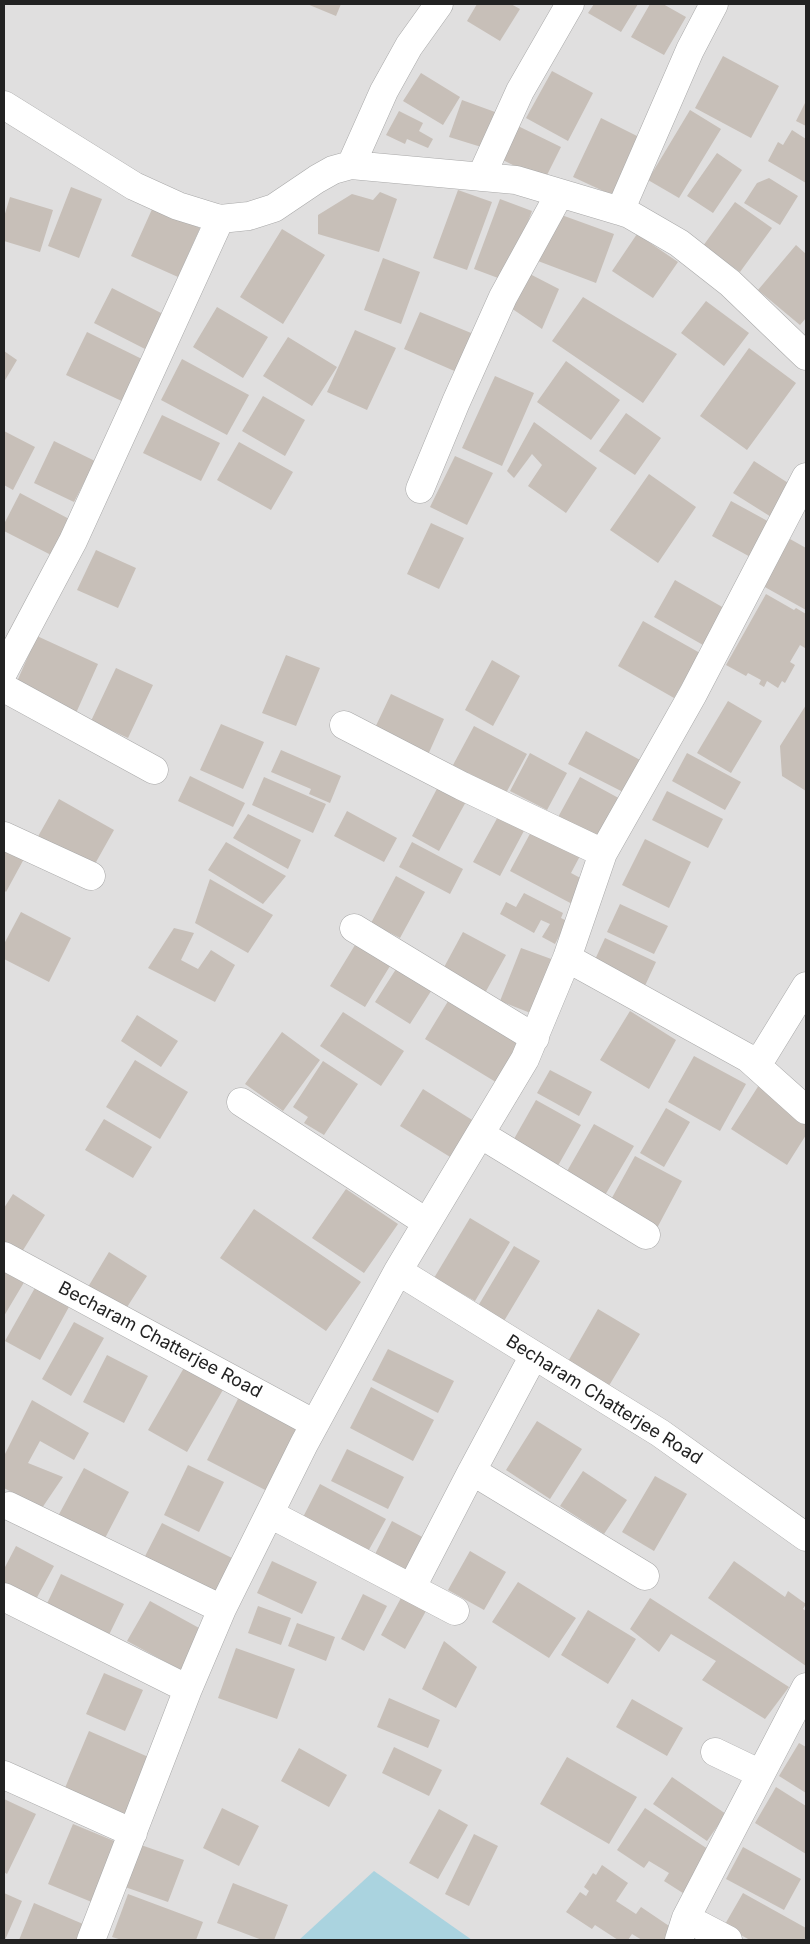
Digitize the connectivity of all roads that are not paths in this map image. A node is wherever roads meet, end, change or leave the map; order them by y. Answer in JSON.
{"nodes":[{"id":1,"x":439,"y":4,"type":"edge"},
{"id":2,"x":570,"y":4,"type":"edge"},
{"id":3,"x":714,"y":4,"type":"edge"},
{"id":4,"x":4,"y":105,"type":"edge"},
{"id":5,"x":352,"y":165,"type":"junction"},
{"id":6,"x":481,"y":177,"type":"junction"},
{"id":7,"x":560,"y":194,"type":"junction"},
{"id":8,"x":620,"y":211,"type":"junction"},
{"id":9,"x":220,"y":219,"type":"junction"},
{"id":10,"x":806,"y":356,"type":"edge"},
{"id":11,"x":806,"y":477,"type":"edge"},
{"id":12,"x":420,"y":489,"type":"dead end"},
{"id":13,"x":4,"y":671,"type":"edge"},
{"id":14,"x":4,"y":688,"type":"edge"},
{"id":15,"x":344,"y":725,"type":"dead end"},
{"id":16,"x":154,"y":770,"type":"dead end"},
{"id":17,"x":4,"y":836,"type":"edge"},
{"id":18,"x":603,"y":853,"type":"junction"},
{"id":19,"x":91,"y":876,"type":"dead end"},
{"id":20,"x":354,"y":928,"type":"dead end"},
{"id":21,"x":568,"y":958,"type":"junction"},
{"id":22,"x":806,"y":986,"type":"edge"},
{"id":23,"x":536,"y":1038,"type":"junction"},
{"id":24,"x":748,"y":1058,"type":"junction"},
{"id":25,"x":241,"y":1102,"type":"dead end"},
{"id":26,"x":806,"y":1110,"type":"edge"},
{"id":27,"x":480,"y":1134,"type":"junction"},
{"id":28,"x":426,"y":1222,"type":"junction"},
{"id":29,"x":646,"y":1235,"type":"dead end"},
{"id":30,"x":4,"y":1256,"type":"edge"},
{"id":31,"x":402,"y":1263,"type":"junction"},
{"id":32,"x":534,"y":1356,"type":"junction"},
{"id":33,"x":310,"y":1434,"type":"junction"},
{"id":34,"x":472,"y":1471,"type":"junction"},
{"id":35,"x":9,"y":1506,"type":"dead end"},
{"id":36,"x":270,"y":1514,"type":"junction"},
{"id":37,"x":806,"y":1536,"type":"edge"},
{"id":38,"x":645,"y":1576,"type":"dead end"},
{"id":39,"x":412,"y":1587,"type":"junction"},
{"id":40,"x":4,"y":1598,"type":"edge"},
{"id":41,"x":222,"y":1609,"type":"junction"},
{"id":42,"x":455,"y":1611,"type":"dead end"},
{"id":43,"x":806,"y":1687,"type":"edge"},
{"id":44,"x":188,"y":1689,"type":"junction"},
{"id":45,"x":714,"y":1752,"type":"dead end"},
{"id":46,"x":761,"y":1774,"type":"junction"},
{"id":47,"x":4,"y":1775,"type":"edge"},
{"id":48,"x":133,"y":1833,"type":"junction"},
{"id":49,"x":682,"y":1929,"type":"edge"},
{"id":50,"x":91,"y":1940,"type":"edge"},
{"id":51,"x":728,"y":1940,"type":"edge"}],
"edges":[{"from":1,"to":5,"type":"street"},
{"from":2,"to":6,"type":"street"},
{"from":3,"to":8,"type":"street"},
{"from":4,"to":9,"type":"street"},
{"from":5,"to":6,"type":"street"},
{"from":5,"to":9,"type":"street"},
{"from":6,"to":7,"type":"street"},
{"from":7,"to":8,"type":"street"},
{"from":7,"to":12,"type":"street"},
{"from":8,"to":10,"type":"street"},
{"from":9,"to":13,"type":"street"},
{"from":11,"to":18,"type":"street"},
{"from":14,"to":16,"type":"street"},
{"from":15,"to":18,"type":"street"},
{"from":17,"to":19,"type":"street"},
{"from":18,"to":21,"type":"street"},
{"from":20,"to":23,"type":"street"},
{"from":21,"to":23,"type":"street"},
{"from":21,"to":24,"type":"street"},
{"from":22,"to":24,"type":"street"},
{"from":23,"to":27,"type":"street"},
{"from":24,"to":26,"type":"street"},
{"from":25,"to":28,"type":"street"},
{"from":27,"to":28,"type":"street"},
{"from":27,"to":29,"type":"street"},
{"from":28,"to":31,"type":"street"},
{"from":30,"to":33,"type":"street","name":"Becharam Chatterjee Road"},
{"from":31,"to":32,"type":"street","name":"Becharam Chatterjee Road"},
{"from":31,"to":33,"type":"street"},
{"from":32,"to":34,"type":"street"},
{"from":32,"to":37,"type":"street","name":"Becharam Chatterjee Road"},
{"from":33,"to":36,"type":"street"},
{"from":34,"to":38,"type":"street"},
{"from":34,"to":39,"type":"street"},
{"from":35,"to":41,"type":"street"},
{"from":36,"to":39,"type":"street"},
{"from":36,"to":41,"type":"street"},
{"from":39,"to":42,"type":"street"},
{"from":40,"to":44,"type":"street"},
{"from":41,"to":44,"type":"street"},
{"from":43,"to":46,"type":"street"},
{"from":44,"to":48,"type":"street"},
{"from":45,"to":46,"type":"street"},
{"from":46,"to":49,"type":"street"},
{"from":47,"to":48,"type":"street"},
{"from":48,"to":50,"type":"street"},
{"from":49,"to":51,"type":"street"}]}
